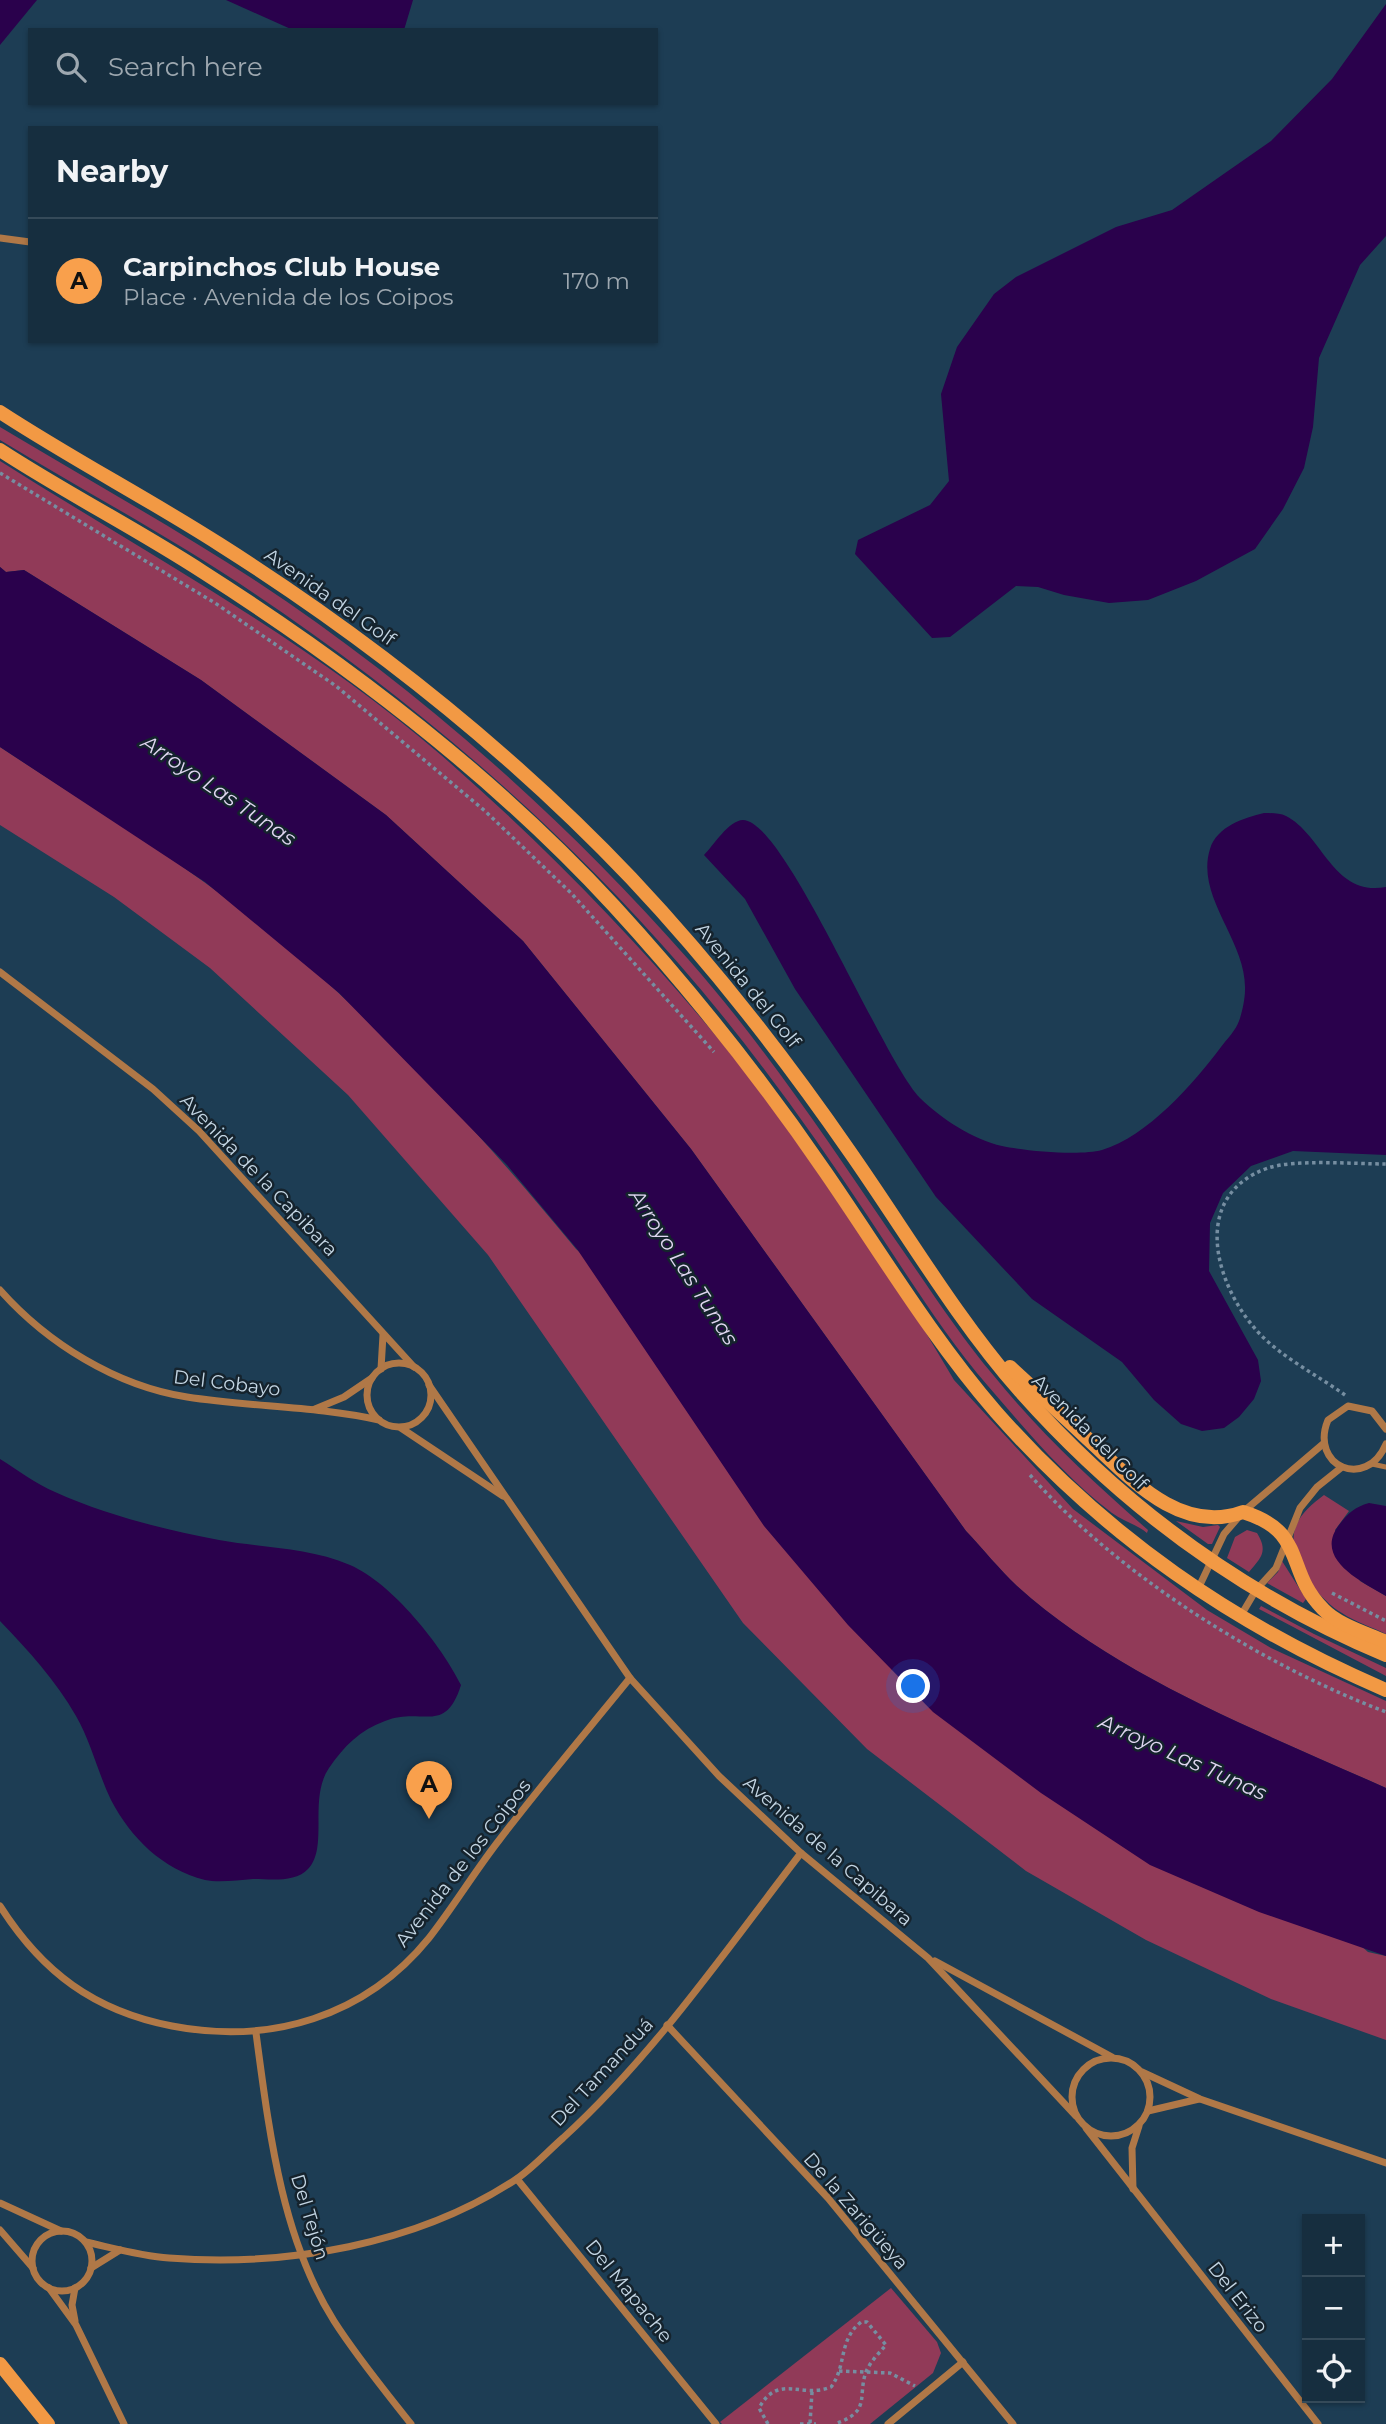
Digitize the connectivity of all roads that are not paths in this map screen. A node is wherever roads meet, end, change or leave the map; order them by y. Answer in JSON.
{"nodes":[{"id":1,"x":0,"y":238,"type":"edge"},
{"id":2,"x":28,"y":242,"type":"edge"},
{"id":3,"x":0,"y":412,"type":"edge"},
{"id":4,"x":0,"y":450,"type":"edge"},
{"id":5,"x":0,"y":972,"type":"edge"},
{"id":6,"x":0,"y":1290,"type":"edge"},
{"id":7,"x":975,"y":1334,"type":"junction"},
{"id":8,"x":383,"y":1335,"type":"junction"},
{"id":9,"x":414,"y":1367,"type":"junction"},
{"id":10,"x":381,"y":1369,"type":"junction"},
{"id":11,"x":373,"y":1378,"type":"junction"},
{"id":12,"x":429,"y":1385,"type":"junction"},
{"id":13,"x":314,"y":1409,"type":"junction"},
{"id":14,"x":379,"y":1420,"type":"junction"},
{"id":15,"x":401,"y":1428,"type":"junction"},
{"id":16,"x":1386,"y":1429,"type":"edge"},
{"id":17,"x":1323,"y":1444,"type":"junction"},
{"id":18,"x":1386,"y":1444,"type":"edge"},
{"id":19,"x":1372,"y":1464,"type":"junction"},
{"id":20,"x":1342,"y":1467,"type":"junction"},
{"id":21,"x":1386,"y":1467,"type":"edge"},
{"id":22,"x":506,"y":1498,"type":"junction"},
{"id":23,"x":1243,"y":1512,"type":"junction"},
{"id":24,"x":1288,"y":1542,"type":"junction"},
{"id":25,"x":1212,"y":1560,"type":"junction"},
{"id":26,"x":1198,"y":1589,"type":"junction"},
{"id":27,"x":1256,"y":1590,"type":"junction"},
{"id":28,"x":1240,"y":1617,"type":"junction"},
{"id":29,"x":1386,"y":1642,"type":"edge"},
{"id":30,"x":1386,"y":1655,"type":"edge"},
{"id":31,"x":630,"y":1678,"type":"junction"},
{"id":32,"x":1386,"y":1690,"type":"edge"},
{"id":33,"x":801,"y":1853,"type":"junction"},
{"id":34,"x":0,"y":1906,"type":"edge"},
{"id":35,"x":928,"y":1958,"type":"junction"},
{"id":36,"x":667,"y":2025,"type":"junction"},
{"id":37,"x":256,"y":2033,"type":"junction"},
{"id":38,"x":1113,"y":2058,"type":"junction"},
{"id":39,"x":1142,"y":2072,"type":"junction"},
{"id":40,"x":1200,"y":2099,"type":"junction"},
{"id":41,"x":1148,"y":2111,"type":"junction"},
{"id":42,"x":1076,"y":2116,"type":"junction"},
{"id":43,"x":1139,"y":2126,"type":"junction"},
{"id":44,"x":1086,"y":2128,"type":"junction"},
{"id":45,"x":1386,"y":2163,"type":"edge"},
{"id":46,"x":517,"y":2179,"type":"junction"},
{"id":47,"x":1133,"y":2189,"type":"junction"},
{"id":48,"x":0,"y":2203,"type":"edge"},
{"id":49,"x":0,"y":2230,"type":"edge"},
{"id":50,"x":62,"y":2231,"type":"junction"},
{"id":51,"x":86,"y":2242,"type":"junction"},
{"id":52,"x":121,"y":2249,"type":"junction"},
{"id":53,"x":301,"y":2254,"type":"junction"},
{"id":54,"x":33,"y":2268,"type":"junction"},
{"id":55,"x":91,"y":2268,"type":"junction"},
{"id":56,"x":49,"y":2288,"type":"junction"},
{"id":57,"x":75,"y":2288,"type":"junction"},
{"id":58,"x":76,"y":2325,"type":"junction"},
{"id":59,"x":963,"y":2362,"type":"junction"},
{"id":60,"x":0,"y":2364,"type":"edge"},
{"id":61,"x":48,"y":2424,"type":"edge"},
{"id":62,"x":124,"y":2424,"type":"edge"},
{"id":63,"x":411,"y":2424,"type":"edge"},
{"id":64,"x":716,"y":2424,"type":"edge"},
{"id":65,"x":888,"y":2424,"type":"edge"},
{"id":66,"x":1013,"y":2424,"type":"edge"},
{"id":67,"x":1318,"y":2424,"type":"edge"}],
"edges":[{"from":1,"to":2,"type":"street"},
{"from":3,"to":7,"type":"street","name":"Avenida del Golf"},
{"from":4,"to":26,"type":"street"},
{"from":5,"to":8,"type":"street","name":"Avenida de la Capibara"},
{"from":6,"to":13,"type":"street","name":"Del Cobayo"},
{"from":7,"to":23,"type":"street"},
{"from":7,"to":25,"type":"street","name":"Avenida del Golf"},
{"from":8,"to":9,"type":"street","name":"Avenida de la Capibara"},
{"from":8,"to":10,"type":"street"},
{"from":9,"to":10,"type":"street"},
{"from":9,"to":12,"type":"street","name":"Avenida de la Capibara"},
{"from":10,"to":11,"type":"street"},
{"from":11,"to":13,"type":"street","name":"Del Cobayo"},
{"from":11,"to":14,"type":"street"},
{"from":12,"to":15,"type":"street"},
{"from":12,"to":22,"type":"street","name":"Avenida de la Capibara"},
{"from":13,"to":14,"type":"street","name":"Del Cobayo"},
{"from":14,"to":15,"type":"street","name":"Avenida de la Capibara"},
{"from":15,"to":22,"type":"street","name":"Avenida de la Capibara"},
{"from":16,"to":17,"type":"street"},
{"from":17,"to":20,"type":"street"},
{"from":17,"to":23,"type":"street"},
{"from":18,"to":19,"type":"street"},
{"from":19,"to":20,"type":"street"},
{"from":19,"to":21,"type":"lane"},
{"from":20,"to":24,"type":"street"},
{"from":22,"to":31,"type":"street","name":"Avenida de la Capibara"},
{"from":23,"to":24,"type":"street"},
{"from":23,"to":25,"type":"street"},
{"from":24,"to":27,"type":"street"},
{"from":24,"to":29,"type":"street"},
{"from":25,"to":26,"type":"street"},
{"from":25,"to":27,"type":"street","name":"Avenida del Golf"},
{"from":26,"to":28,"type":"street"},
{"from":27,"to":28,"type":"street"},
{"from":27,"to":30,"type":"street","name":"Avenida del Golf"},
{"from":28,"to":32,"type":"street"},
{"from":31,"to":33,"type":"street","name":"Avenida de la Capibara"},
{"from":31,"to":37,"type":"street","name":"Avenida de los Coipos"},
{"from":33,"to":35,"type":"street","name":"Avenida de la Capibara"},
{"from":33,"to":36,"type":"street","name":"Del Tamanduá"},
{"from":34,"to":37,"type":"street","name":"Avenida de los Coipos"},
{"from":35,"to":38,"type":"street","name":"Avenida de la Capibara"},
{"from":35,"to":42,"type":"street","name":"Avenida de la Capibara"},
{"from":36,"to":46,"type":"street","name":"Del Tamanduá"},
{"from":36,"to":59,"type":"street","name":"De la Zarigüeya"},
{"from":37,"to":53,"type":"street","name":"Del Tejón"},
{"from":38,"to":39,"type":"street","name":"Avenida de la Capibara"},
{"from":38,"to":42,"type":"street"},
{"from":39,"to":40,"type":"street","name":"Avenida de la Capibara"},
{"from":39,"to":41,"type":"street"},
{"from":40,"to":41,"type":"street"},
{"from":40,"to":45,"type":"street","name":"Avenida de la Capibara"},
{"from":41,"to":43,"type":"street"},
{"from":42,"to":44,"type":"street","name":"Avenida de la Capibara"},
{"from":43,"to":44,"type":"street"},
{"from":43,"to":47,"type":"street"},
{"from":44,"to":47,"type":"street","name":"Del Erizo"},
{"from":46,"to":53,"type":"street","name":"Del Tamanduá"},
{"from":46,"to":64,"type":"street","name":"Del Mapache"},
{"from":47,"to":67,"type":"street","name":"Del Erizo"},
{"from":48,"to":50,"type":"street"},
{"from":49,"to":54,"type":"street"},
{"from":50,"to":51,"type":"street"},
{"from":50,"to":54,"type":"street"},
{"from":51,"to":52,"type":"street","name":"Del Tamanduá"},
{"from":51,"to":55,"type":"street"},
{"from":52,"to":53,"type":"street","name":"Del Tamanduá"},
{"from":52,"to":55,"type":"street"},
{"from":53,"to":63,"type":"street","name":"Del Tejón"},
{"from":54,"to":56,"type":"street"},
{"from":55,"to":57,"type":"street"},
{"from":56,"to":57,"type":"street"},
{"from":56,"to":58,"type":"street"},
{"from":57,"to":58,"type":"street"},
{"from":58,"to":62,"type":"street"},
{"from":59,"to":65,"type":"street"},
{"from":59,"to":66,"type":"street","name":"De la Zarigüeya"},
{"from":60,"to":61,"type":"street"}]}
